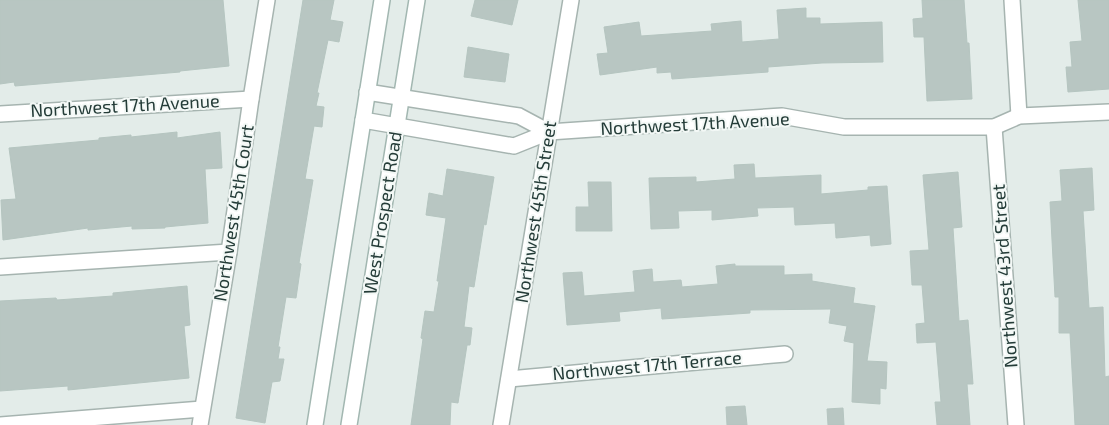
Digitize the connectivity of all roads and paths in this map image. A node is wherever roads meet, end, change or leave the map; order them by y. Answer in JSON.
{"nodes":[{"id":1,"x":268,"y":0,"type":"edge"},
{"id":2,"x":382,"y":0,"type":"edge"},
{"id":3,"x":417,"y":0,"type":"edge"},
{"id":4,"x":571,"y":0,"type":"edge"},
{"id":5,"x":1012,"y":0,"type":"edge"},
{"id":6,"x":367,"y":92,"type":"junction"},
{"id":7,"x":402,"y":97,"type":"junction"},
{"id":8,"x":251,"y":99,"type":"junction"},
{"id":9,"x":1109,"y":112,"type":"edge"},
{"id":10,"x":0,"y":114,"type":"edge"},
{"id":11,"x":1019,"y":116,"type":"junction"},
{"id":12,"x":363,"y":120,"type":"junction"},
{"id":13,"x":397,"y":126,"type":"junction"},
{"id":14,"x":994,"y":127,"type":"junction"},
{"id":15,"x":549,"y":132,"type":"junction"},
{"id":16,"x":230,"y":252,"type":"junction"},
{"id":17,"x":0,"y":267,"type":"edge"},
{"id":18,"x":785,"y":354,"type":"dead end"},
{"id":19,"x":509,"y":379,"type":"junction"},
{"id":20,"x":202,"y":409,"type":"junction"},
{"id":21,"x":0,"y":425,"type":"edge"},
{"id":22,"x":200,"y":425,"type":"edge"},
{"id":23,"x":315,"y":425,"type":"edge"},
{"id":24,"x":350,"y":425,"type":"edge"},
{"id":25,"x":501,"y":425,"type":"edge"},
{"id":26,"x":1016,"y":425,"type":"edge"}],
"edges":[{"from":1,"to":8,"type":"street","name":"Northwest 45th Court"},
{"from":2,"to":6,"type":"street","name":"West Prospect Road"},
{"from":3,"to":7,"type":"street","name":"West Prospect Road"},
{"from":4,"to":15,"type":"street","name":"Northwest 45th Street"},
{"from":5,"to":11,"type":"street"},
{"from":6,"to":7,"type":"street"},
{"from":6,"to":12,"type":"street","name":"West Prospect Road"},
{"from":7,"to":13,"type":"street","name":"West Prospect Road"},
{"from":7,"to":15,"type":"street"},
{"from":8,"to":10,"type":"street","name":"Northwest 17th Avenue"},
{"from":8,"to":16,"type":"street","name":"Northwest 45th Court"},
{"from":9,"to":11,"type":"street","name":"Northwest 17th Avenue"},
{"from":11,"to":14,"type":"street","name":"Northwest 17th Avenue"},
{"from":12,"to":13,"type":"street","name":"Northwest 17th Avenue"},
{"from":12,"to":23,"type":"street","name":"West Prospect Road"},
{"from":13,"to":15,"type":"street","name":"Northwest 17th Avenue"},
{"from":13,"to":24,"type":"street","name":"West Prospect Road"},
{"from":14,"to":15,"type":"street","name":"Northwest 17th Avenue"},
{"from":14,"to":26,"type":"street","name":"Northwest 43rd Street"},
{"from":15,"to":19,"type":"street","name":"Northwest 45th Street"},
{"from":16,"to":17,"type":"street"},
{"from":16,"to":20,"type":"street","name":"Northwest 45th Court"},
{"from":18,"to":19,"type":"street","name":"Northwest 17th Terrace"},
{"from":19,"to":25,"type":"street","name":"Northwest 45th Street"},
{"from":20,"to":21,"type":"street"},
{"from":20,"to":22,"type":"street","name":"Northwest 45th Court"}]}
